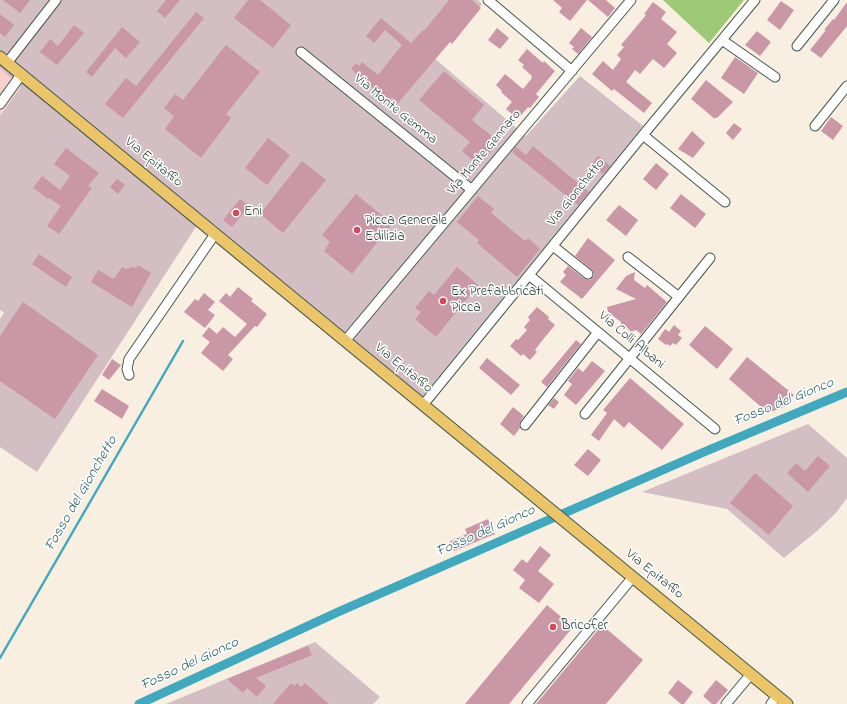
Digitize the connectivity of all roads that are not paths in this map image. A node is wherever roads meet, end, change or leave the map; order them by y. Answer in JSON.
{"nodes":[{"id":1,"x":56,"y":0,"type":"edge"},
{"id":2,"x":488,"y":0,"type":"edge"},
{"id":3,"x":631,"y":0,"type":"edge"},
{"id":4,"x":755,"y":0,"type":"edge"},
{"id":5,"x":834,"y":0,"type":"edge"},
{"id":6,"x":722,"y":40,"type":"junction"},
{"id":7,"x":797,"y":46,"type":"dead end"},
{"id":8,"x":301,"y":52,"type":"dead end"},
{"id":9,"x":4,"y":60,"type":"edge"},
{"id":10,"x":572,"y":71,"type":"junction"},
{"id":11,"x":21,"y":75,"type":"junction"},
{"id":12,"x":775,"y":78,"type":"dead end"},
{"id":13,"x":847,"y":86,"type":"edge"},
{"id":14,"x":0,"y":104,"type":"edge"},
{"id":15,"x":815,"y":126,"type":"dead end"},
{"id":16,"x":643,"y":135,"type":"junction"},
{"id":17,"x":472,"y":190,"type":"junction"},
{"id":18,"x":725,"y":202,"type":"dead end"},
{"id":19,"x":215,"y":234,"type":"junction"},
{"id":20,"x":553,"y":246,"type":"junction"},
{"id":21,"x":628,"y":257,"type":"dead end"},
{"id":22,"x":710,"y":258,"type":"dead end"},
{"id":23,"x":588,"y":274,"type":"dead end"},
{"id":24,"x":529,"y":275,"type":"junction"},
{"id":25,"x":679,"y":297,"type":"junction"},
{"id":26,"x":598,"y":332,"type":"junction"},
{"id":27,"x":345,"y":342,"type":"junction"},
{"id":28,"x":630,"y":358,"type":"junction"},
{"id":29,"x":129,"y":375,"type":"dead end"},
{"id":30,"x":423,"y":405,"type":"junction"},
{"id":31,"x":585,"y":414,"type":"dead end"},
{"id":32,"x":525,"y":425,"type":"dead end"},
{"id":33,"x":716,"y":429,"type":"dead end"},
{"id":34,"x":633,"y":577,"type":"junction"},
{"id":35,"x":751,"y":674,"type":"junction"},
{"id":36,"x":774,"y":700,"type":"edge"},
{"id":37,"x":527,"y":704,"type":"edge"},
{"id":38,"x":726,"y":704,"type":"edge"},
{"id":39,"x":787,"y":704,"type":"edge"}],
"edges":[{"from":1,"to":9,"type":"street"},
{"from":2,"to":10,"type":"street"},
{"from":3,"to":10,"type":"street","name":"Via Monte Gennaro"},
{"from":4,"to":6,"type":"street","name":"Via Gionchetto"},
{"from":5,"to":7,"type":"street"},
{"from":6,"to":12,"type":"street"},
{"from":6,"to":16,"type":"street","name":"Via Gionchetto"},
{"from":8,"to":17,"type":"street","name":"Via Monte Gemma"},
{"from":9,"to":11,"type":"main road","name":"Via Epitaffio"},
{"from":10,"to":17,"type":"street","name":"Via Monte Gennaro"},
{"from":11,"to":14,"type":"street"},
{"from":11,"to":19,"type":"main road","name":"Via Epitaffio"},
{"from":13,"to":15,"type":"street"},
{"from":16,"to":18,"type":"street"},
{"from":16,"to":20,"type":"street","name":"Via Gionchetto"},
{"from":17,"to":27,"type":"street","name":"Via Monte Gennaro"},
{"from":19,"to":27,"type":"main road","name":"Via Epitaffio"},
{"from":19,"to":29,"type":"street"},
{"from":20,"to":23,"type":"street"},
{"from":20,"to":24,"type":"street","name":"Via Gionchetto"},
{"from":21,"to":25,"type":"street"},
{"from":22,"to":25,"type":"street"},
{"from":24,"to":26,"type":"street","name":"Via Colli Albani"},
{"from":24,"to":30,"type":"street","name":"Via Gionchetto"},
{"from":25,"to":28,"type":"street"},
{"from":26,"to":28,"type":"street","name":"Via Colli Albani"},
{"from":26,"to":32,"type":"street"},
{"from":27,"to":30,"type":"main road","name":"Via Epitaffio"},
{"from":28,"to":31,"type":"street"},
{"from":28,"to":33,"type":"street","name":"Via Colli Albani"},
{"from":30,"to":34,"type":"main road","name":"Via Epitaffio"},
{"from":34,"to":35,"type":"main road","name":"Via Epitaffio"},
{"from":34,"to":37,"type":"street"},
{"from":35,"to":36,"type":"main road","name":"Via Epitaffio"},
{"from":35,"to":38,"type":"street"},
{"from":36,"to":39,"type":"main road","name":"Via Epitaffio"}]}
